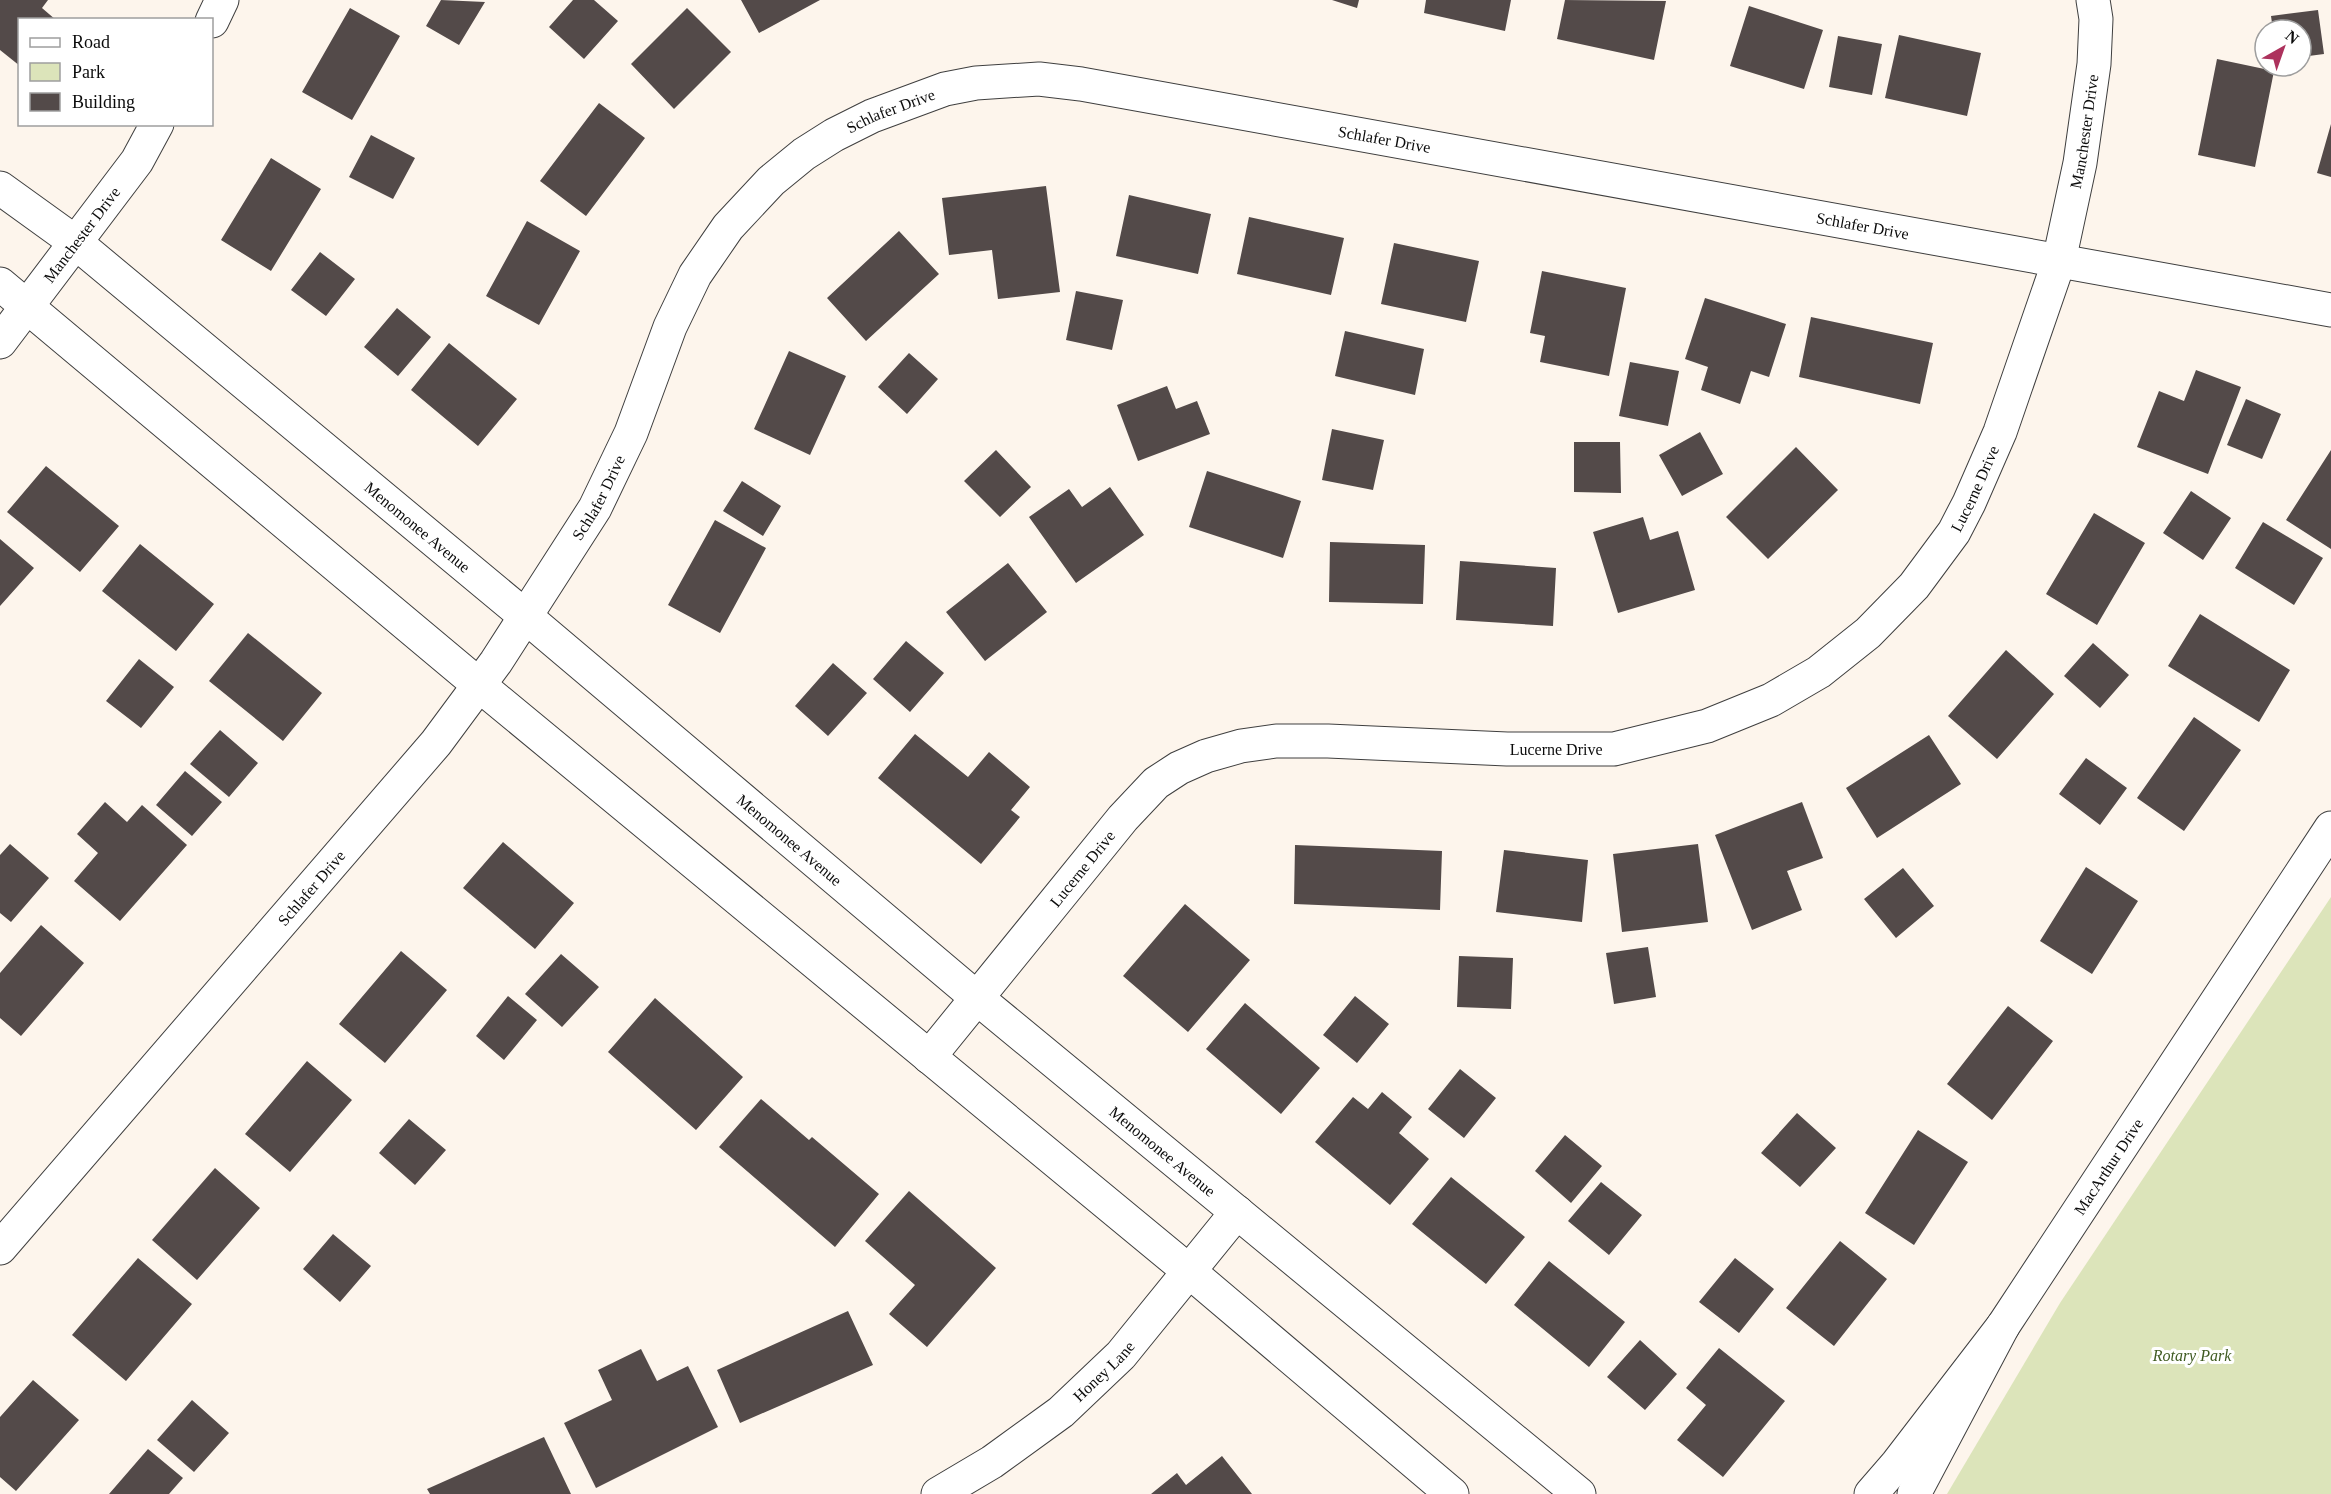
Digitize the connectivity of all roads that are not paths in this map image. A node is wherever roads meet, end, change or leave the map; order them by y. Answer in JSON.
{"nodes":[{"id":1,"x":222,"y":0,"type":"edge"},
{"id":2,"x":2093,"y":0,"type":"edge"},
{"id":3,"x":213,"y":19,"type":"edge"},
{"id":4,"x":156,"y":126,"type":"edge"},
{"id":5,"x":0,"y":188,"type":"edge"},
{"id":6,"x":75,"y":242,"type":"junction"},
{"id":7,"x":2059,"y":261,"type":"junction"},
{"id":8,"x":0,"y":284,"type":"edge"},
{"id":9,"x":27,"y":306,"type":"junction"},
{"id":10,"x":2331,"y":310,"type":"edge"},
{"id":11,"x":0,"y":342,"type":"edge"},
{"id":12,"x":525,"y":616,"type":"junction"},
{"id":13,"x":479,"y":685,"type":"junction"},
{"id":14,"x":2331,"y":828,"type":"edge"},
{"id":15,"x":977,"y":998,"type":"junction"},
{"id":16,"x":929,"y":1057,"type":"junction"},
{"id":17,"x":1237,"y":1212,"type":"junction"},
{"id":18,"x":0,"y":1248,"type":"edge"},
{"id":19,"x":1190,"y":1272,"type":"junction"},
{"id":20,"x":2003,"y":1326,"type":"junction"},
{"id":21,"x":938,"y":1494,"type":"edge"},
{"id":22,"x":1452,"y":1494,"type":"edge"},
{"id":23,"x":1579,"y":1494,"type":"edge"},
{"id":24,"x":1870,"y":1494,"type":"edge"},
{"id":25,"x":1914,"y":1494,"type":"edge"}],
"edges":[{"from":1,"to":3,"type":"street"},
{"from":2,"to":7,"type":"street","name":"Manchester Drive"},
{"from":4,"to":6,"type":"street","name":"Manchester Drive"},
{"from":5,"to":6,"type":"street","name":"Menomonee Avenue"},
{"from":6,"to":9,"type":"street","name":"Manchester Drive"},
{"from":6,"to":12,"type":"street","name":"Menomonee Avenue"},
{"from":7,"to":10,"type":"street","name":"Schlafer Drive"},
{"from":7,"to":12,"type":"street","name":"Schlafer Drive"},
{"from":7,"to":15,"type":"street","name":"Lucerne Drive"},
{"from":8,"to":9,"type":"street"},
{"from":9,"to":11,"type":"street","name":"Manchester Drive"},
{"from":9,"to":13,"type":"street"},
{"from":12,"to":13,"type":"street","name":"Schlafer Drive"},
{"from":12,"to":15,"type":"street","name":"Menomonee Avenue"},
{"from":13,"to":16,"type":"street"},
{"from":13,"to":18,"type":"street","name":"Schlafer Drive"},
{"from":14,"to":20,"type":"street","name":"MacArthur Drive"},
{"from":15,"to":16,"type":"street","name":"Lucerne Drive"},
{"from":15,"to":17,"type":"street","name":"Menomonee Avenue"},
{"from":16,"to":19,"type":"street"},
{"from":17,"to":19,"type":"street","name":"Honey Lane"},
{"from":17,"to":23,"type":"street","name":"Menomonee Avenue"},
{"from":19,"to":21,"type":"street","name":"Honey Lane"},
{"from":19,"to":22,"type":"street"},
{"from":20,"to":24,"type":"street","name":"MacArthur Drive"},
{"from":20,"to":25,"type":"street"}]}
